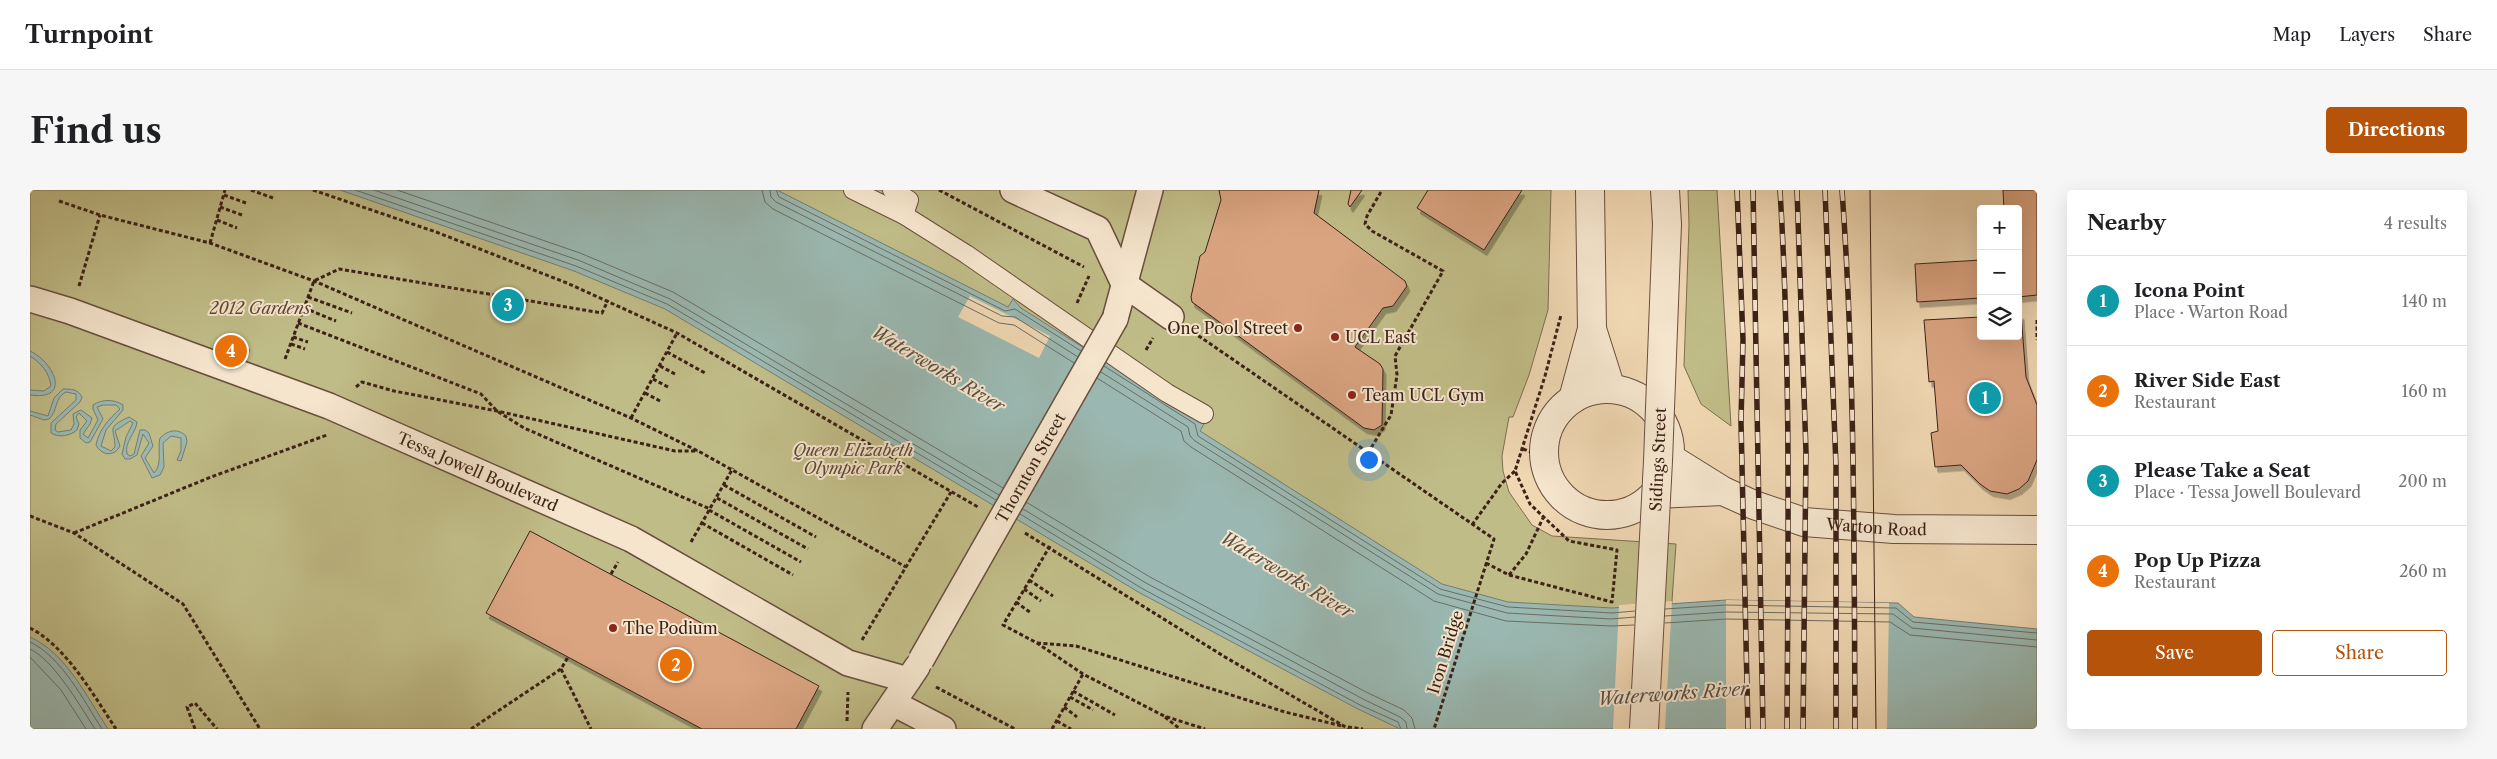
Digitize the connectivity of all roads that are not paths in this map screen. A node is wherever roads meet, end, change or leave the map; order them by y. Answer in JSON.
{"nodes":[{"id":1,"x":853,"y":190,"type":"edge"},
{"id":2,"x":892,"y":190,"type":"edge"},
{"id":3,"x":1013,"y":190,"type":"edge"},
{"id":4,"x":1150,"y":190,"type":"edge"},
{"id":5,"x":1590,"y":190,"type":"edge"},
{"id":6,"x":1665,"y":190,"type":"edge"},
{"id":7,"x":904,"y":215,"type":"junction"},
{"id":8,"x":1124,"y":284,"type":"junction"},
{"id":9,"x":30,"y":300,"type":"edge"},
{"id":10,"x":1171,"y":317,"type":"road end"},
{"id":11,"x":1592,"y":329,"type":"junction"},
{"id":12,"x":1611,"y":389,"type":"junction"},
{"id":13,"x":1573,"y":399,"type":"junction"},
{"id":14,"x":1204,"y":414,"type":"dead end"},
{"id":15,"x":1670,"y":458,"type":"junction"},
{"id":16,"x":1723,"y":491,"type":"junction"},
{"id":17,"x":1655,"y":494,"type":"junction"},
{"id":18,"x":2037,"y":530,"type":"edge"},
{"id":19,"x":914,"y":670,"type":"junction"},
{"id":20,"x":893,"y":703,"type":"junction"},
{"id":21,"x":875,"y":729,"type":"edge"},
{"id":22,"x":943,"y":729,"type":"edge"},
{"id":23,"x":1644,"y":729,"type":"edge"}],
"edges":[{"from":1,"to":7,"type":"lane"},
{"from":2,"to":7,"type":"lane"},
{"from":3,"to":8,"type":"street"},
{"from":4,"to":8,"type":"street","name":"Thornton Street"},
{"from":5,"to":11,"type":"street"},
{"from":6,"to":23,"type":"street","name":"Sidings Street","bridge":true},
{"from":7,"to":14,"type":"lane"},
{"from":8,"to":10,"type":"street"},
{"from":8,"to":19,"type":"street","name":"Thornton Street","bridge":true},
{"from":9,"to":19,"type":"street","name":"Tessa Jowell Boulevard"},
{"from":11,"to":12,"type":"street"},
{"from":11,"to":13,"type":"street"},
{"from":12,"to":13,"type":"street"},
{"from":12,"to":15,"type":"street"},
{"from":13,"to":17,"type":"street"},
{"from":15,"to":16,"type":"street","name":"Warton Road"},
{"from":15,"to":17,"type":"street"},
{"from":16,"to":17,"type":"street","name":"Warton Road"},
{"from":16,"to":18,"type":"street","name":"Warton Road"},
{"from":19,"to":20,"type":"street","name":"Thornton Street"},
{"from":20,"to":21,"type":"street","name":"Thornton Street"},
{"from":20,"to":22,"type":"street"}]}
